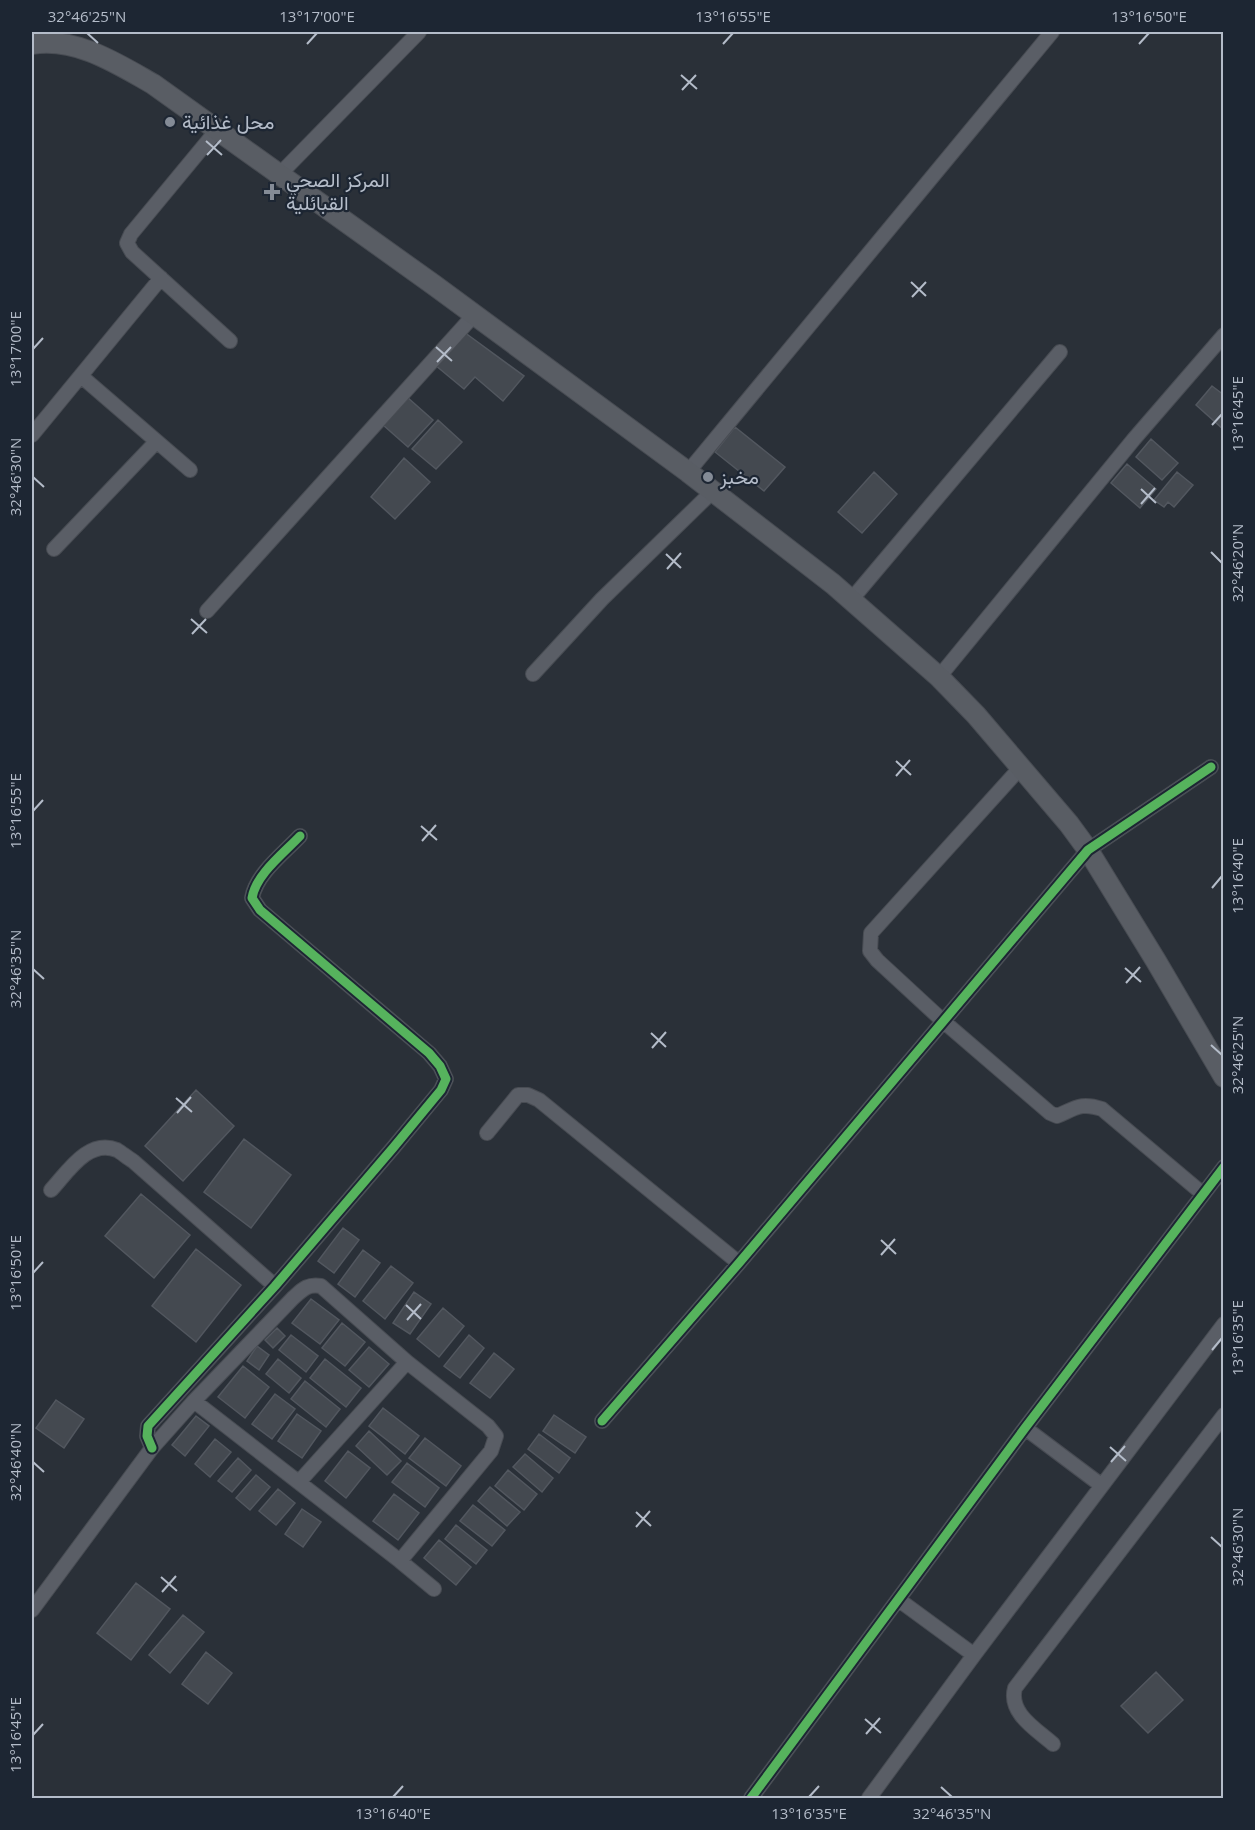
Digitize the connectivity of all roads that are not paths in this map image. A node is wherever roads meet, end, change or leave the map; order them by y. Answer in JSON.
{"nodes":[{"id":1,"x":418,"y":32,"type":"edge"},
{"id":2,"x":1052,"y":32,"type":"edge"},
{"id":3,"x":32,"y":44,"type":"edge"},
{"id":4,"x":217,"y":130,"type":"junction"},
{"id":5,"x":280,"y":174,"type":"junction"},
{"id":6,"x":161,"y":278,"type":"junction"},
{"id":7,"x":474,"y":315,"type":"junction"},
{"id":8,"x":1224,"y":334,"type":"edge"},
{"id":9,"x":230,"y":341,"type":"dead end"},
{"id":10,"x":1060,"y":352,"type":"dead end"},
{"id":11,"x":81,"y":376,"type":"junction"},
{"id":12,"x":32,"y":435,"type":"edge"},
{"id":13,"x":156,"y":442,"type":"junction"},
{"id":14,"x":190,"y":470,"type":"dead end"},
{"id":15,"x":688,"y":472,"type":"junction"},
{"id":16,"x":713,"y":491,"type":"junction"},
{"id":17,"x":54,"y":549,"type":"dead end"},
{"id":18,"x":851,"y":600,"type":"junction"},
{"id":19,"x":207,"y":611,"type":"dead end"},
{"id":20,"x":533,"y":674,"type":"dead end"},
{"id":21,"x":939,"y":677,"type":"junction"},
{"id":22,"x":1021,"y":767,"type":"junction"},
{"id":23,"x":1211,"y":767,"type":"dead end"},
{"id":24,"x":300,"y":836,"type":"dead end"},
{"id":25,"x":1089,"y":850,"type":"junction"},
{"id":26,"x":943,"y":1021,"type":"junction"},
{"id":27,"x":1224,"y":1077,"type":"edge"},
{"id":28,"x":487,"y":1133,"type":"dead end"},
{"id":29,"x":1224,"y":1167,"type":"edge"},
{"id":30,"x":51,"y":1190,"type":"dead end"},
{"id":31,"x":1203,"y":1194,"type":"junction"},
{"id":32,"x":739,"y":1263,"type":"junction"},
{"id":33,"x":275,"y":1286,"type":"junction"},
{"id":34,"x":1224,"y":1324,"type":"edge"},
{"id":35,"x":407,"y":1362,"type":"junction"},
{"id":36,"x":194,"y":1401,"type":"junction"},
{"id":37,"x":1224,"y":1415,"type":"edge"},
{"id":38,"x":602,"y":1421,"type":"dead end"},
{"id":39,"x":1025,"y":1428,"type":"junction"},
{"id":40,"x":152,"y":1448,"type":"junction"},
{"id":41,"x":299,"y":1482,"type":"junction"},
{"id":42,"x":1101,"y":1485,"type":"junction"},
{"id":43,"x":400,"y":1561,"type":"junction"},
{"id":44,"x":435,"y":1589,"type":"dead end"},
{"id":45,"x":899,"y":1600,"type":"junction"},
{"id":46,"x":32,"y":1610,"type":"edge"},
{"id":47,"x":974,"y":1654,"type":"junction"},
{"id":48,"x":1053,"y":1744,"type":"dead end"},
{"id":49,"x":751,"y":1798,"type":"edge"},
{"id":50,"x":869,"y":1798,"type":"edge"}],
"edges":[{"from":1,"to":5,"type":"street"},
{"from":2,"to":15,"type":"street"},
{"from":3,"to":4,"type":"main road"},
{"from":4,"to":5,"type":"main road"},
{"from":4,"to":6,"type":"street"},
{"from":5,"to":7,"type":"main road"},
{"from":6,"to":9,"type":"street"},
{"from":6,"to":11,"type":"street"},
{"from":7,"to":15,"type":"main road"},
{"from":7,"to":19,"type":"street"},
{"from":8,"to":21,"type":"street"},
{"from":10,"to":18,"type":"street"},
{"from":11,"to":12,"type":"street"},
{"from":11,"to":13,"type":"street"},
{"from":13,"to":14,"type":"street"},
{"from":13,"to":17,"type":"street"},
{"from":15,"to":16,"type":"main road"},
{"from":16,"to":18,"type":"main road"},
{"from":16,"to":20,"type":"street"},
{"from":18,"to":21,"type":"main road"},
{"from":21,"to":22,"type":"main road"},
{"from":22,"to":25,"type":"main road"},
{"from":22,"to":26,"type":"street"},
{"from":23,"to":25,"type":"street"},
{"from":24,"to":33,"type":"street"},
{"from":25,"to":26,"type":"street"},
{"from":25,"to":27,"type":"main road"},
{"from":26,"to":31,"type":"street"},
{"from":26,"to":32,"type":"street"},
{"from":28,"to":32,"type":"street"},
{"from":29,"to":31,"type":"street"},
{"from":30,"to":33,"type":"street"},
{"from":31,"to":39,"type":"street"},
{"from":32,"to":38,"type":"street"},
{"from":33,"to":40,"type":"street"},
{"from":34,"to":42,"type":"street"},
{"from":35,"to":36,"type":"street"},
{"from":35,"to":41,"type":"street"},
{"from":35,"to":43,"type":"street"},
{"from":36,"to":40,"type":"street"},
{"from":36,"to":41,"type":"street"},
{"from":37,"to":48,"type":"street"},
{"from":39,"to":42,"type":"street"},
{"from":39,"to":45,"type":"street"},
{"from":40,"to":46,"type":"street"},
{"from":41,"to":43,"type":"street"},
{"from":42,"to":47,"type":"street"},
{"from":43,"to":44,"type":"street"},
{"from":45,"to":47,"type":"street"},
{"from":45,"to":49,"type":"street"},
{"from":47,"to":50,"type":"street"}]}
